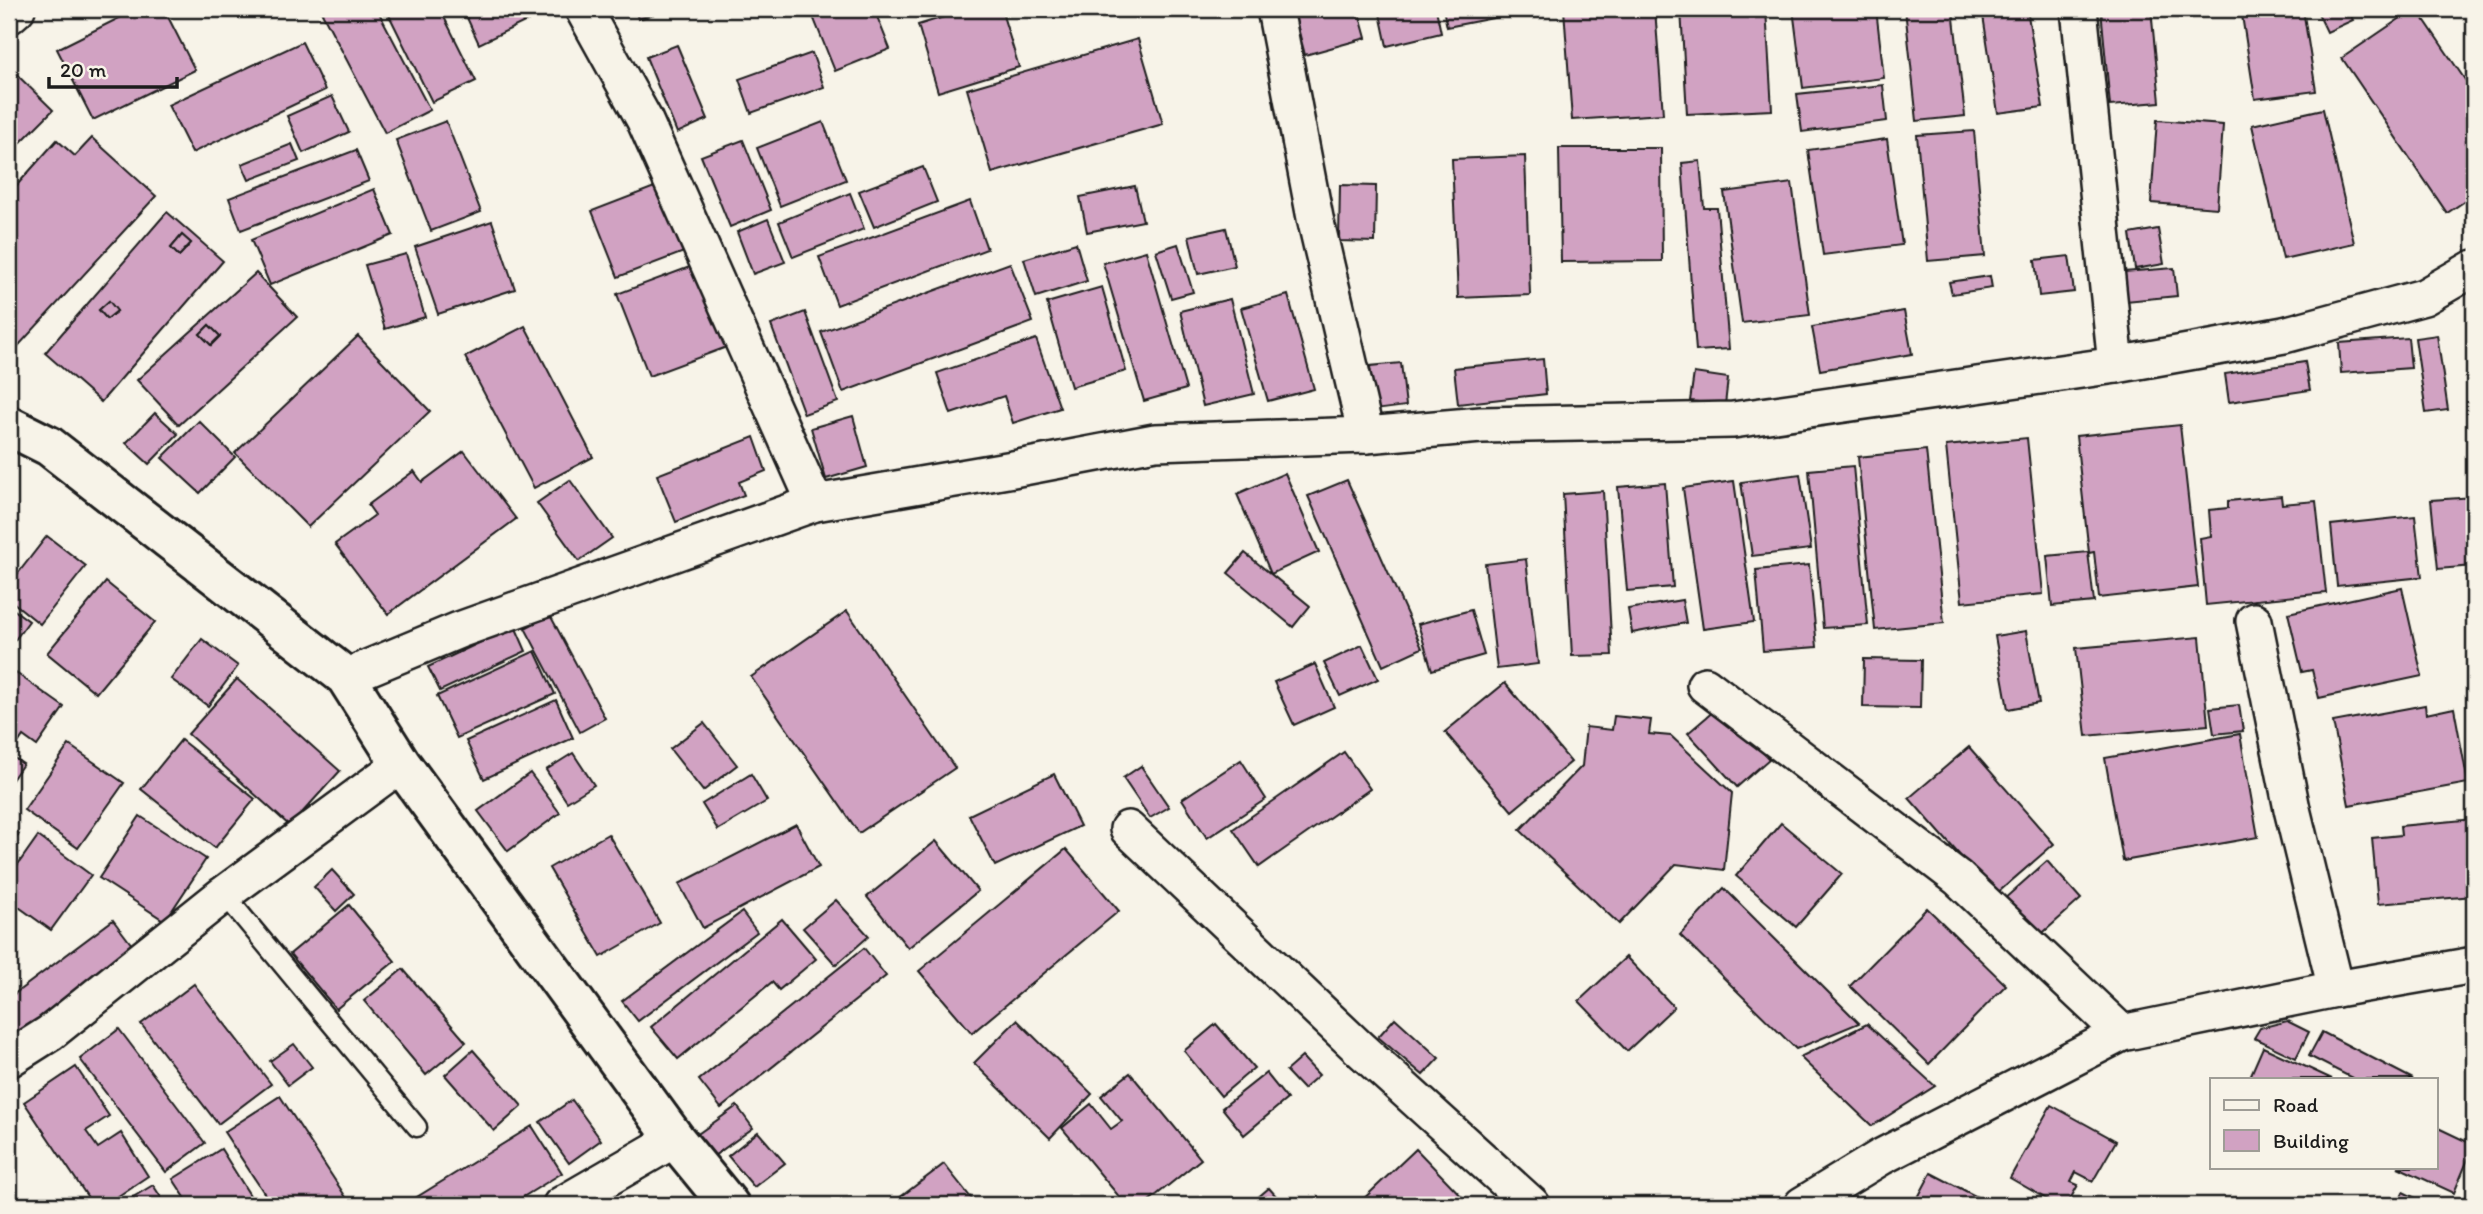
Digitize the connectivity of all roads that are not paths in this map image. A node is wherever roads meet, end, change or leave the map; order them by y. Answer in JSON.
{"nodes":[{"id":1,"x":17,"y":9,"type":"edge"},
{"id":2,"x":583,"y":9,"type":"edge"},
{"id":3,"x":1275,"y":9,"type":"edge"},
{"id":4,"x":2079,"y":9,"type":"edge"},
{"id":5,"x":9,"y":16,"type":"edge"},
{"id":6,"x":2474,"y":268,"type":"edge"},
{"id":7,"x":2116,"y":365,"type":"junction"},
{"id":8,"x":9,"y":426,"type":"edge"},
{"id":9,"x":1366,"y":435,"type":"junction"},
{"id":10,"x":816,"y":503,"type":"junction"},
{"id":11,"x":2254,"y":621,"type":"dead end"},
{"id":12,"x":346,"y":677,"type":"junction"},
{"id":13,"x":1705,"y":685,"type":"dead end"},
{"id":14,"x":401,"y":764,"type":"junction"},
{"id":15,"x":1128,"y":829,"type":"dead end"},
{"id":16,"x":225,"y":894,"type":"junction"},
{"id":17,"x":2474,"y":965,"type":"edge"},
{"id":18,"x":2336,"y":989,"type":"junction"},
{"id":19,"x":2122,"y":1033,"type":"junction"},
{"id":20,"x":9,"y":1059,"type":"edge"},
{"id":21,"x":417,"y":1127,"type":"dead end"},
{"id":22,"x":675,"y":1139,"type":"junction"},
{"id":23,"x":561,"y":1205,"type":"edge"},
{"id":24,"x":729,"y":1205,"type":"edge"},
{"id":25,"x":1532,"y":1205,"type":"edge"},
{"id":26,"x":1801,"y":1205,"type":"edge"}],
"edges":[{"from":1,"to":5,"type":"street"},
{"from":2,"to":10,"type":"street"},
{"from":3,"to":9,"type":"street"},
{"from":4,"to":7,"type":"street"},
{"from":6,"to":7,"type":"street"},
{"from":7,"to":9,"type":"street"},
{"from":8,"to":12,"type":"street"},
{"from":9,"to":10,"type":"street"},
{"from":10,"to":12,"type":"street"},
{"from":11,"to":18,"type":"street"},
{"from":12,"to":14,"type":"street"},
{"from":13,"to":19,"type":"street"},
{"from":14,"to":16,"type":"street"},
{"from":14,"to":22,"type":"street"},
{"from":15,"to":25,"type":"street"},
{"from":16,"to":20,"type":"street"},
{"from":16,"to":21,"type":"lane"},
{"from":17,"to":18,"type":"street"},
{"from":18,"to":19,"type":"street"},
{"from":19,"to":26,"type":"street"},
{"from":22,"to":23,"type":"street"},
{"from":22,"to":24,"type":"street"}]}
